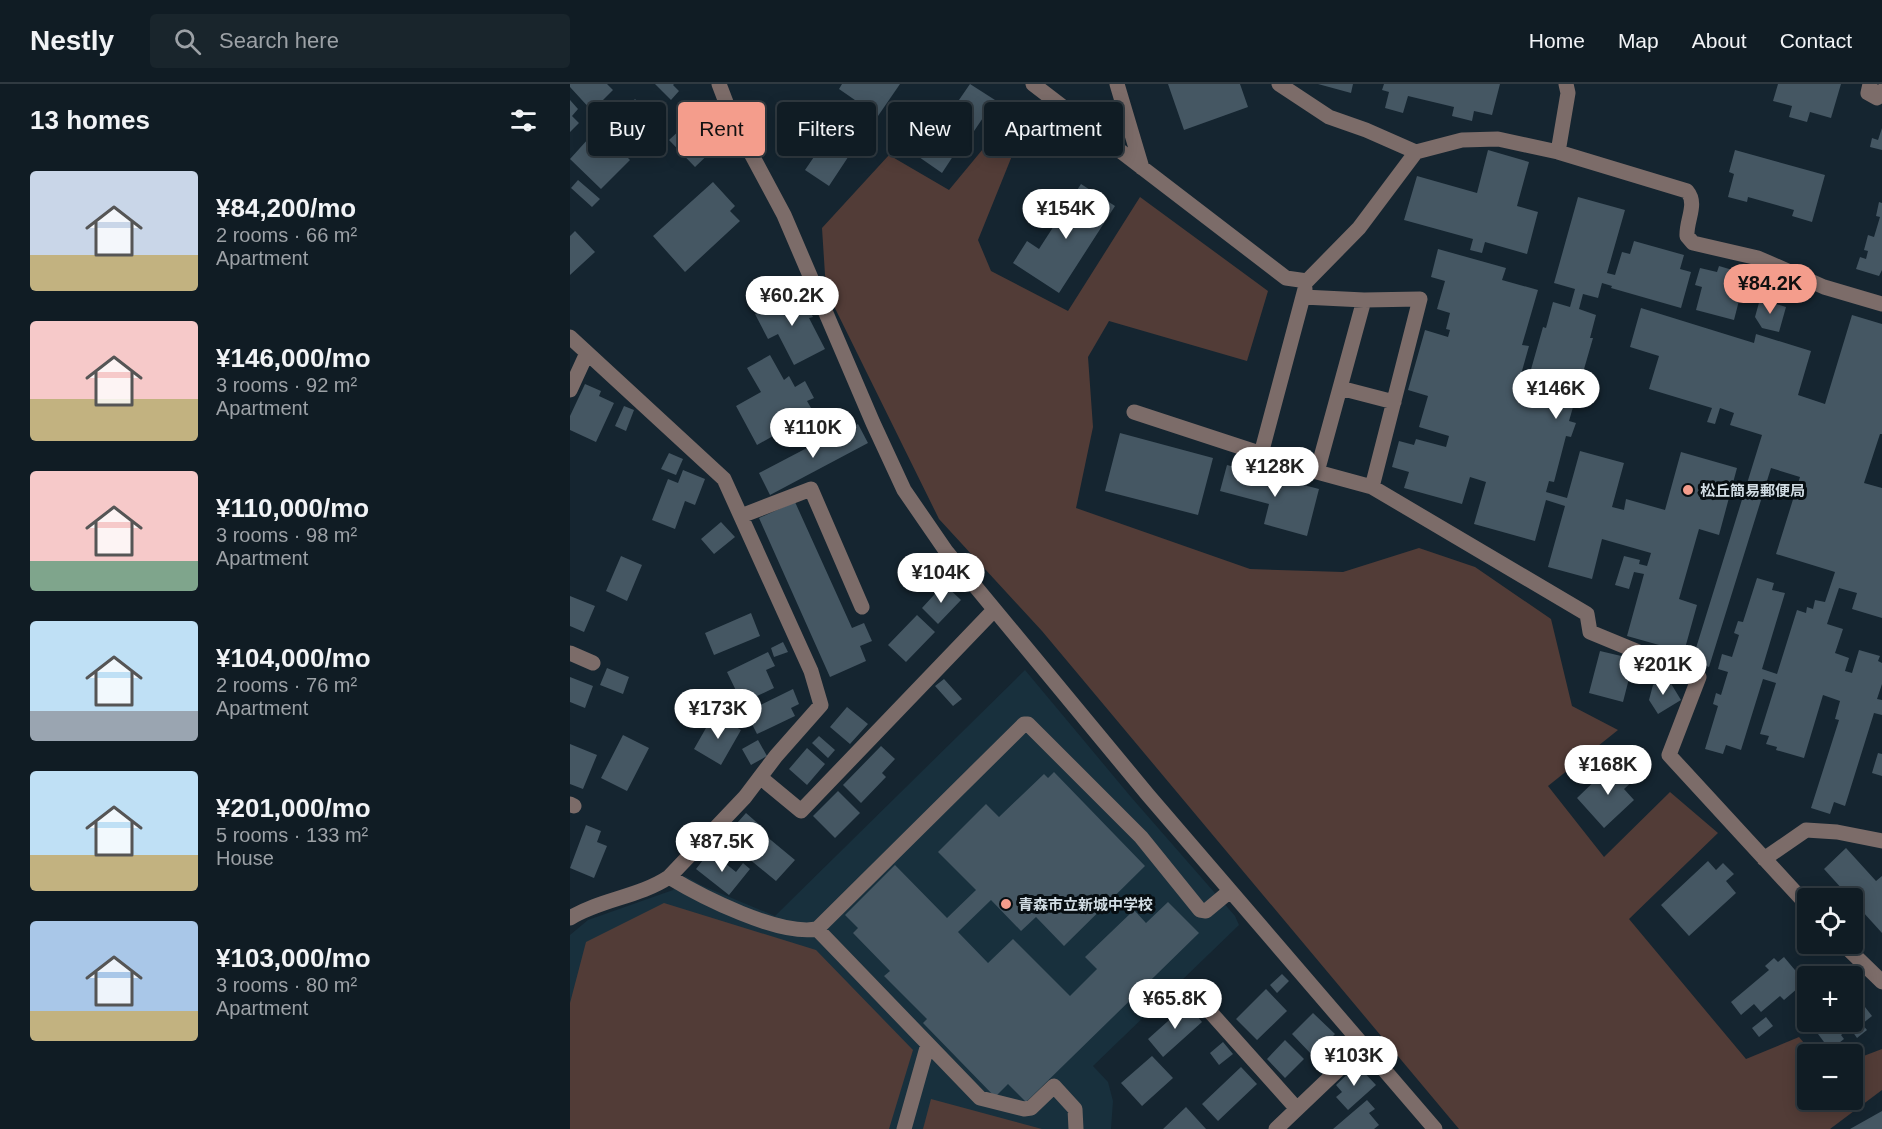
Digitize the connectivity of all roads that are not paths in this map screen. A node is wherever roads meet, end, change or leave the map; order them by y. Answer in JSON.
{"nodes":[{"id":1,"x":719,"y":84,"type":"edge"},
{"id":2,"x":1033,"y":84,"type":"edge"},
{"id":3,"x":1117,"y":84,"type":"edge"},
{"id":4,"x":1279,"y":84,"type":"edge"},
{"id":5,"x":1566,"y":84,"type":"edge"},
{"id":6,"x":1870,"y":84,"type":"edge"},
{"id":7,"x":1882,"y":91,"type":"edge"},
{"id":8,"x":1416,"y":152,"type":"junction"},
{"id":9,"x":1558,"y":152,"type":"junction"},
{"id":10,"x":1142,"y":168,"type":"junction"},
{"id":11,"x":1307,"y":281,"type":"junction"},
{"id":12,"x":1303,"y":297,"type":"junction"},
{"id":13,"x":1364,"y":300,"type":"junction"},
{"id":14,"x":1882,"y":304,"type":"edge"},
{"id":15,"x":570,"y":337,"type":"edge"},
{"id":16,"x":587,"y":353,"type":"junction"},
{"id":17,"x":1340,"y":388,"type":"junction"},
{"id":18,"x":570,"y":390,"type":"edge"},
{"id":19,"x":1394,"y":402,"type":"junction"},
{"id":20,"x":1134,"y":412,"type":"dead end"},
{"id":21,"x":1261,"y":454,"type":"junction"},
{"id":22,"x":1317,"y":472,"type":"junction"},
{"id":23,"x":1372,"y":487,"type":"junction"},
{"id":24,"x":741,"y":516,"type":"junction"},
{"id":25,"x":862,"y":607,"type":"dead end"},
{"id":26,"x":994,"y":610,"type":"junction"},
{"id":27,"x":570,"y":653,"type":"edge"},
{"id":28,"x":593,"y":663,"type":"dead end"},
{"id":29,"x":760,"y":777,"type":"junction"},
{"id":30,"x":1882,"y":841,"type":"edge"},
{"id":31,"x":1764,"y":859,"type":"junction"},
{"id":32,"x":669,"y":877,"type":"junction"},
{"id":33,"x":1230,"y":891,"type":"junction"},
{"id":34,"x":1797,"y":894,"type":"edge"},
{"id":35,"x":570,"y":918,"type":"edge"},
{"id":36,"x":817,"y":929,"type":"junction"},
{"id":37,"x":1853,"y":954,"type":"edge"},
{"id":38,"x":1882,"y":982,"type":"edge"},
{"id":39,"x":1197,"y":996,"type":"dead end"},
{"id":40,"x":928,"y":1044,"type":"junction"},
{"id":41,"x":1363,"y":1046,"type":"junction"},
{"id":42,"x":1297,"y":1109,"type":"junction"},
{"id":43,"x":904,"y":1129,"type":"edge"},
{"id":44,"x":1076,"y":1129,"type":"edge"},
{"id":45,"x":1276,"y":1129,"type":"edge"},
{"id":46,"x":1435,"y":1129,"type":"edge"}],
"edges":[{"from":1,"to":26,"type":"street"},
{"from":2,"to":10,"type":"street"},
{"from":3,"to":10,"type":"street"},
{"from":4,"to":8,"type":"street"},
{"from":5,"to":9,"type":"street"},
{"from":6,"to":7,"type":"street"},
{"from":8,"to":9,"type":"street"},
{"from":8,"to":11,"type":"street"},
{"from":9,"to":14,"type":"street"},
{"from":10,"to":11,"type":"street"},
{"from":11,"to":12,"type":"street"},
{"from":12,"to":13,"type":"street"},
{"from":12,"to":21,"type":"street"},
{"from":13,"to":17,"type":"street"},
{"from":13,"to":19,"type":"street"},
{"from":15,"to":16,"type":"street"},
{"from":16,"to":18,"type":"street"},
{"from":16,"to":24,"type":"street"},
{"from":17,"to":19,"type":"street"},
{"from":17,"to":22,"type":"street"},
{"from":19,"to":23,"type":"street"},
{"from":20,"to":21,"type":"street"},
{"from":21,"to":22,"type":"street"},
{"from":22,"to":23,"type":"street"},
{"from":23,"to":31,"type":"street"},
{"from":24,"to":25,"type":"street"},
{"from":24,"to":29,"type":"street"},
{"from":26,"to":29,"type":"street"},
{"from":26,"to":33,"type":"street"},
{"from":27,"to":28,"type":"street"},
{"from":29,"to":32,"type":"street"},
{"from":30,"to":31,"type":"street"},
{"from":31,"to":34,"type":"street"},
{"from":32,"to":35,"type":"street"},
{"from":32,"to":36,"type":"street"},
{"from":33,"to":36,"type":"street"},
{"from":33,"to":41,"type":"street"},
{"from":36,"to":40,"type":"street"},
{"from":37,"to":38,"type":"street"},
{"from":39,"to":42,"type":"street"},
{"from":40,"to":43,"type":"street"},
{"from":40,"to":44,"type":"street"},
{"from":41,"to":42,"type":"street"},
{"from":41,"to":46,"type":"street"},
{"from":42,"to":45,"type":"street"}]}
